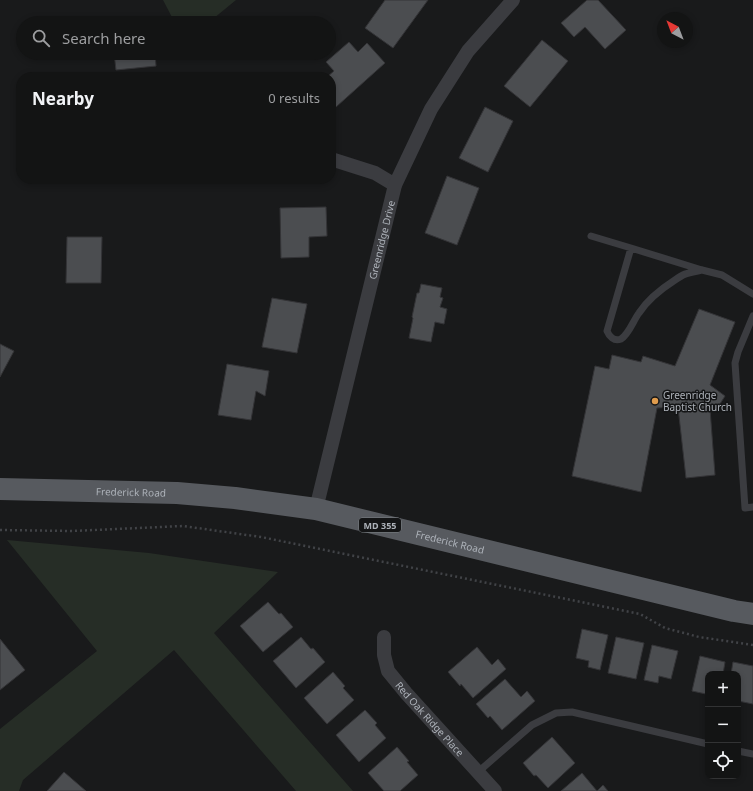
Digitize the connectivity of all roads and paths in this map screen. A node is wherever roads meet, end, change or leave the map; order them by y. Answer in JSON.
{"nodes":[{"id":1,"x":514,"y":0,"type":"edge"},
{"id":2,"x":336,"y":161,"type":"edge"},
{"id":3,"x":395,"y":185,"type":"junction"},
{"id":4,"x":591,"y":236,"type":"dead end"},
{"id":5,"x":631,"y":248,"type":"junction"},
{"id":6,"x":702,"y":270,"type":"junction"},
{"id":7,"x":753,"y":294,"type":"edge"},
{"id":8,"x":753,"y":316,"type":"edge"},
{"id":9,"x":0,"y":489,"type":"edge"},
{"id":10,"x":753,"y":507,"type":"edge"},
{"id":11,"x":316,"y":509,"type":"junction"},
{"id":12,"x":0,"y":530,"type":"edge"},
{"id":13,"x":753,"y":614,"type":"edge"},
{"id":14,"x":384,"y":637,"type":"dead end"},
{"id":15,"x":753,"y":645,"type":"edge"},
{"id":16,"x":705,"y":743,"type":"edge"},
{"id":17,"x":741,"y":752,"type":"edge"},
{"id":18,"x":753,"y":754,"type":"edge"},
{"id":19,"x":478,"y":772,"type":"junction"},
{"id":20,"x":495,"y":791,"type":"edge"}],
"edges":[{"from":1,"to":3,"type":"street","name":"Greenridge Drive"},
{"from":2,"to":3,"type":"street"},
{"from":3,"to":11,"type":"street","name":"Greenridge Drive"},
{"from":4,"to":5,"type":"lane"},
{"from":5,"to":6,"type":"lane"},
{"from":5,"to":6,"type":"lane"},
{"from":6,"to":7,"type":"lane"},
{"from":8,"to":10,"type":"lane"},
{"from":9,"to":11,"type":"main road","name":"Frederick Road","number":"MD 355"},
{"from":11,"to":13,"type":"main road","name":"Frederick Road","number":"MD 355"},
{"from":12,"to":15,"type":"path"},
{"from":14,"to":19,"type":"street","name":"Red Oak Ridge Place"},
{"from":16,"to":19,"type":"lane"},
{"from":17,"to":18,"type":"lane"},
{"from":19,"to":20,"type":"street","name":"Red Oak Ridge Place"}]}
